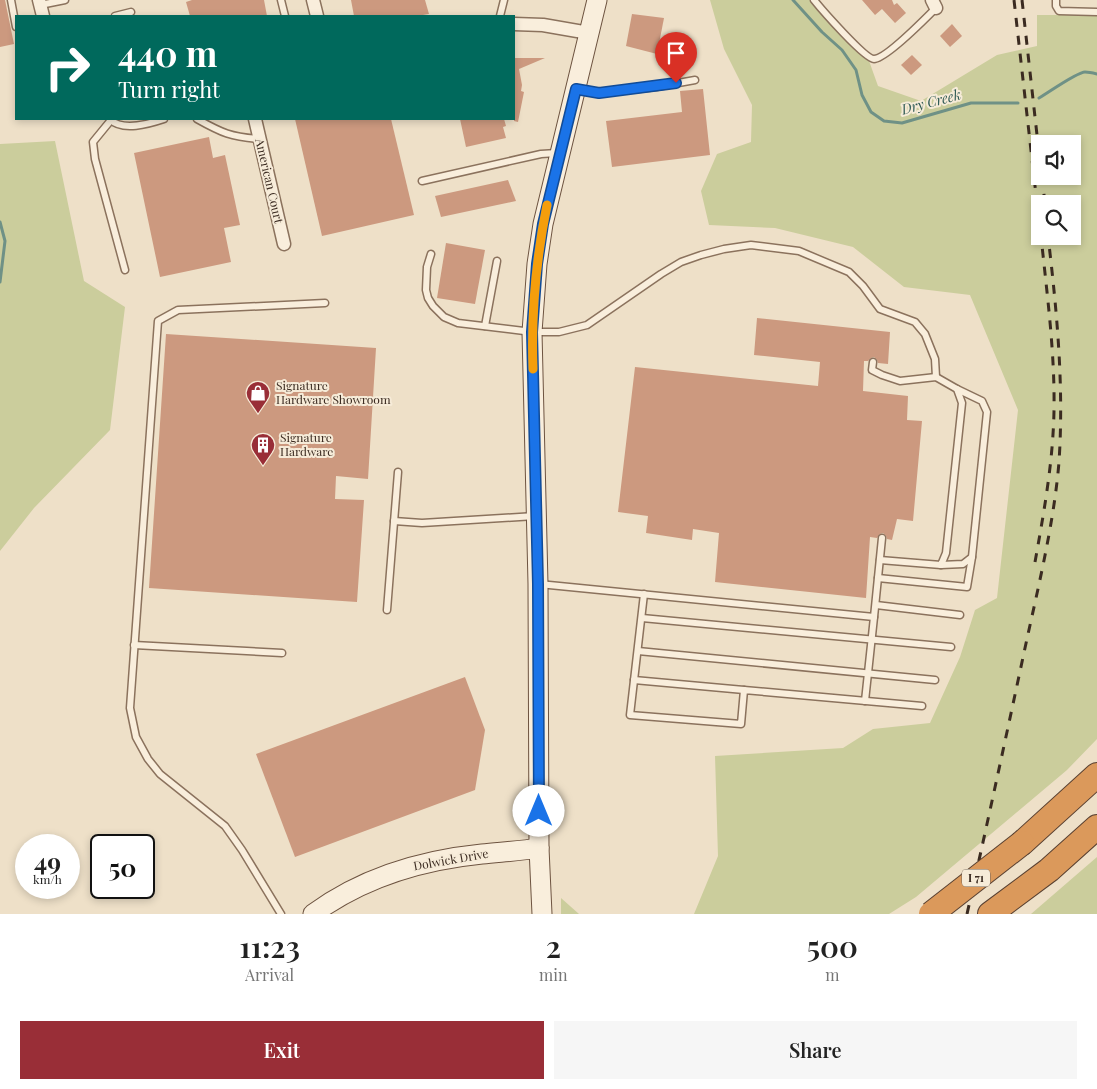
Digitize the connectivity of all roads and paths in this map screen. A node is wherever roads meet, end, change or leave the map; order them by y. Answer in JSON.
{"nodes":[{"id":1,"x":11,"y":0,"type":"edge"},
{"id":2,"x":65,"y":0,"type":"edge"},
{"id":3,"x":281,"y":0,"type":"edge"},
{"id":4,"x":313,"y":0,"type":"edge"},
{"id":5,"x":504,"y":0,"type":"edge"},
{"id":6,"x":597,"y":0,"type":"edge"},
{"id":7,"x":814,"y":0,"type":"edge"},
{"id":8,"x":1056,"y":0,"type":"edge"},
{"id":9,"x":934,"y":4,"type":"edge"},
{"id":10,"x":40,"y":7,"type":"edge"},
{"id":11,"x":131,"y":12,"type":"dead end"},
{"id":12,"x":1097,"y":12,"type":"edge"},
{"id":13,"x":119,"y":15,"type":"edge"},
{"id":14,"x":284,"y":15,"type":"edge"},
{"id":15,"x":317,"y":15,"type":"edge"},
{"id":16,"x":500,"y":15,"type":"edge"},
{"id":17,"x":15,"y":22,"type":"edge"},
{"id":18,"x":515,"y":24,"type":"edge"},
{"id":19,"x":589,"y":34,"type":"junction"},
{"id":20,"x":695,"y":80,"type":"dead end"},
{"id":21,"x":576,"y":89,"type":"junction"},
{"id":22,"x":111,"y":120,"type":"edge"},
{"id":23,"x":160,"y":120,"type":"edge"},
{"id":24,"x":199,"y":120,"type":"edge"},
{"id":25,"x":255,"y":120,"type":"edge"},
{"id":26,"x":260,"y":139,"type":"junction"},
{"id":27,"x":560,"y":153,"type":"junction"},
{"id":28,"x":422,"y":181,"type":"dead end"},
{"id":29,"x":284,"y":244,"type":"dead end"},
{"id":30,"x":431,"y":254,"type":"dead end"},
{"id":31,"x":497,"y":261,"type":"dead end"},
{"id":32,"x":125,"y":270,"type":"dead end"},
{"id":33,"x":325,"y":303,"type":"dead end"},
{"id":34,"x":485,"y":326,"type":"junction"},
{"id":35,"x":532,"y":332,"type":"junction"},
{"id":36,"x":873,"y":362,"type":"dead end"},
{"id":37,"x":936,"y":377,"type":"junction"},
{"id":38,"x":957,"y":388,"type":"junction"},
{"id":39,"x":398,"y":472,"type":"dead end"},
{"id":40,"x":536,"y":516,"type":"junction"},
{"id":41,"x":394,"y":521,"type":"junction"},
{"id":42,"x":882,"y":538,"type":"dead end"},
{"id":43,"x":972,"y":557,"type":"junction"},
{"id":44,"x":880,"y":560,"type":"junction"},
{"id":45,"x":941,"y":565,"type":"junction"},
{"id":46,"x":878,"y":578,"type":"junction"},
{"id":47,"x":538,"y":584,"type":"junction"},
{"id":48,"x":644,"y":594,"type":"junction"},
{"id":49,"x":876,"y":605,"type":"junction"},
{"id":50,"x":387,"y":610,"type":"dead end"},
{"id":51,"x":960,"y":615,"type":"dead end"},
{"id":52,"x":874,"y":617,"type":"junction"},
{"id":53,"x":642,"y":618,"type":"junction"},
{"id":54,"x":872,"y":640,"type":"junction"},
{"id":55,"x":134,"y":645,"type":"junction"},
{"id":56,"x":951,"y":647,"type":"dead end"},
{"id":57,"x":638,"y":651,"type":"junction"},
{"id":58,"x":282,"y":653,"type":"dead end"},
{"id":59,"x":868,"y":674,"type":"junction"},
{"id":60,"x":634,"y":680,"type":"junction"},
{"id":61,"x":935,"y":680,"type":"dead end"},
{"id":62,"x":744,"y":690,"type":"junction"},
{"id":63,"x":865,"y":701,"type":"junction"},
{"id":64,"x":922,"y":706,"type":"dead end"},
{"id":65,"x":1097,"y":774,"type":"edge"},
{"id":66,"x":1097,"y":827,"type":"edge"},
{"id":67,"x":539,"y":848,"type":"junction"},
{"id":68,"x":281,"y":914,"type":"edge"},
{"id":69,"x":313,"y":914,"type":"edge"},
{"id":70,"x":542,"y":914,"type":"edge"},
{"id":71,"x":930,"y":914,"type":"edge"},
{"id":72,"x":990,"y":914,"type":"edge"}],
"edges":[{"from":1,"to":17,"type":"lane"},
{"from":2,"to":10,"type":"lane"},
{"from":3,"to":14,"type":"lane"},
{"from":4,"to":15,"type":"street"},
{"from":5,"to":16,"type":"lane"},
{"from":6,"to":19,"type":"main road"},
{"from":7,"to":9,"type":"lane"},
{"from":8,"to":12,"type":"lane"},
{"from":11,"to":13,"type":"lane"},
{"from":18,"to":19,"type":"street"},
{"from":19,"to":21,"type":"main road"},
{"from":20,"to":21,"type":"lane"},
{"from":21,"to":27,"type":"main road"},
{"from":22,"to":23,"type":"lane"},
{"from":22,"to":32,"type":"lane"},
{"from":24,"to":26,"type":"lane"},
{"from":25,"to":26,"type":"street","name":"American Court"},
{"from":26,"to":29,"type":"street","name":"American Court"},
{"from":27,"to":28,"type":"lane"},
{"from":27,"to":35,"type":"main road"},
{"from":30,"to":34,"type":"lane"},
{"from":31,"to":34,"type":"lane"},
{"from":33,"to":55,"type":"lane"},
{"from":34,"to":35,"type":"lane"},
{"from":35,"to":37,"type":"lane"},
{"from":35,"to":40,"type":"main road"},
{"from":36,"to":37,"type":"lane"},
{"from":37,"to":38,"type":"lane"},
{"from":38,"to":43,"type":"lane"},
{"from":38,"to":45,"type":"lane"},
{"from":39,"to":41,"type":"lane"},
{"from":40,"to":41,"type":"lane"},
{"from":40,"to":47,"type":"main road"},
{"from":41,"to":50,"type":"lane"},
{"from":42,"to":44,"type":"lane"},
{"from":43,"to":45,"type":"lane"},
{"from":43,"to":46,"type":"lane"},
{"from":44,"to":45,"type":"lane"},
{"from":44,"to":46,"type":"lane"},
{"from":46,"to":49,"type":"lane"},
{"from":47,"to":48,"type":"lane"},
{"from":47,"to":67,"type":"main road"},
{"from":48,"to":52,"type":"lane"},
{"from":48,"to":53,"type":"lane"},
{"from":49,"to":51,"type":"lane"},
{"from":49,"to":52,"type":"lane"},
{"from":52,"to":54,"type":"lane"},
{"from":53,"to":54,"type":"lane"},
{"from":53,"to":57,"type":"lane"},
{"from":54,"to":56,"type":"lane"},
{"from":54,"to":59,"type":"lane"},
{"from":55,"to":58,"type":"lane"},
{"from":55,"to":68,"type":"lane"},
{"from":57,"to":59,"type":"lane"},
{"from":57,"to":60,"type":"lane"},
{"from":59,"to":61,"type":"lane"},
{"from":59,"to":63,"type":"lane"},
{"from":60,"to":62,"type":"lane"},
{"from":60,"to":62,"type":"lane"},
{"from":62,"to":63,"type":"lane"},
{"from":63,"to":64,"type":"lane"},
{"from":65,"to":71,"type":"highway","number":"I 71","bridge":true},
{"from":66,"to":72,"type":"highway"},
{"from":67,"to":69,"type":"main road","name":"Dolwick Drive"},
{"from":67,"to":70,"type":"main road"}]}
